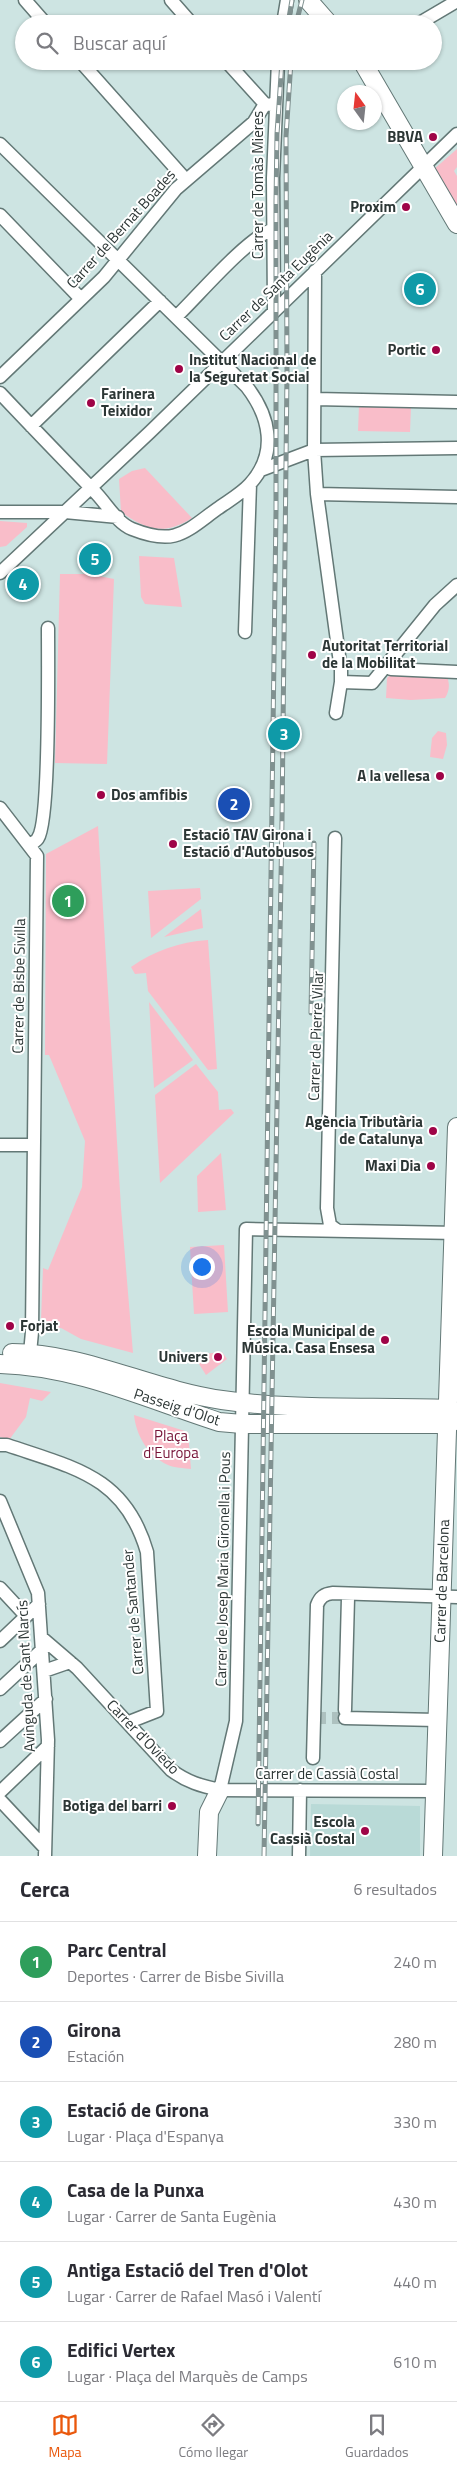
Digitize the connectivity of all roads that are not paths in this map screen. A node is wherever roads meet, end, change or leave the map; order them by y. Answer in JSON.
{"nodes":[{"id":1,"x":25,"y":0,"type":"edge"},
{"id":2,"x":171,"y":0,"type":"edge"},
{"id":3,"x":287,"y":0,"type":"edge"},
{"id":4,"x":311,"y":1,"type":"edge"},
{"id":5,"x":457,"y":1,"type":"edge"},
{"id":6,"x":38,"y":15,"type":"edge"},
{"id":7,"x":184,"y":15,"type":"edge"},
{"id":8,"x":284,"y":15,"type":"edge"},
{"id":9,"x":322,"y":15,"type":"edge"},
{"id":10,"x":433,"y":15,"type":"edge"},
{"id":11,"x":88,"y":70,"type":"edge"},
{"id":12,"x":235,"y":70,"type":"edge"},
{"id":13,"x":276,"y":70,"type":"edge"},
{"id":14,"x":367,"y":70,"type":"edge"},
{"id":15,"x":270,"y":105,"type":"junction"},
{"id":16,"x":457,"y":134,"type":"edge"},
{"id":17,"x":0,"y":144,"type":"edge"},
{"id":18,"x":452,"y":144,"type":"edge"},
{"id":19,"x":423,"y":166,"type":"junction"},
{"id":20,"x":186,"y":180,"type":"junction"},
{"id":21,"x":0,"y":215,"type":"edge"},
{"id":22,"x":457,"y":224,"type":"edge"},
{"id":23,"x":273,"y":229,"type":"junction"},
{"id":24,"x":119,"y":260,"type":"junction"},
{"id":25,"x":315,"y":271,"type":"junction"},
{"id":26,"x":81,"y":299,"type":"junction"},
{"id":27,"x":160,"y":301,"type":"junction"},
{"id":28,"x":274,"y":310,"type":"junction"},
{"id":29,"x":176,"y":317,"type":"junction"},
{"id":30,"x":222,"y":361,"type":"junction"},
{"id":31,"x":0,"y":377,"type":"edge"},
{"id":32,"x":0,"y":393,"type":"edge"},
{"id":33,"x":315,"y":399,"type":"junction"},
{"id":34,"x":457,"y":402,"type":"edge"},
{"id":35,"x":31,"y":426,"type":"junction"},
{"id":36,"x":457,"y":448,"type":"edge"},
{"id":37,"x":314,"y":450,"type":"junction"},
{"id":38,"x":261,"y":470,"type":"junction"},
{"id":39,"x":250,"y":484,"type":"junction"},
{"id":40,"x":90,"y":488,"type":"junction"},
{"id":41,"x":317,"y":494,"type":"junction"},
{"id":42,"x":457,"y":498,"type":"edge"},
{"id":43,"x":0,"y":512,"type":"edge"},
{"id":44,"x":65,"y":512,"type":"junction"},
{"id":45,"x":118,"y":517,"type":"junction"},
{"id":46,"x":0,"y":573,"type":"edge"},
{"id":47,"x":457,"y":585,"type":"edge"},
{"id":48,"x":48,"y":628,"type":"dead end"},
{"id":49,"x":245,"y":632,"type":"dead end"},
{"id":50,"x":391,"y":669,"type":"dead end"},
{"id":51,"x":457,"y":672,"type":"edge"},
{"id":52,"x":341,"y":682,"type":"junction"},
{"id":53,"x":336,"y":713,"type":"dead end"},
{"id":54,"x":0,"y":808,"type":"edge"},
{"id":55,"x":335,"y":838,"type":"dead end"},
{"id":56,"x":29,"y":845,"type":"junction"},
{"id":57,"x":457,"y":1127,"type":"edge"},
{"id":58,"x":0,"y":1145,"type":"edge"},
{"id":59,"x":33,"y":1145,"type":"junction"},
{"id":60,"x":338,"y":1231,"type":"junction"},
{"id":61,"x":455,"y":1233,"type":"edge"},
{"id":62,"x":30,"y":1353,"type":"junction"},
{"id":63,"x":0,"y":1354,"type":"edge"},
{"id":64,"x":0,"y":1364,"type":"edge"},
{"id":65,"x":242,"y":1402,"type":"junction"},
{"id":66,"x":452,"y":1416,"type":"edge"},
{"id":67,"x":242,"y":1424,"type":"junction"},
{"id":68,"x":0,"y":1446,"type":"edge"},
{"id":69,"x":0,"y":1500,"type":"edge"},
{"id":70,"x":0,"y":1588,"type":"edge"},
{"id":71,"x":449,"y":1597,"type":"edge"},
{"id":72,"x":348,"y":1598,"type":"dead end"},
{"id":73,"x":39,"y":1604,"type":"junction"},
{"id":74,"x":26,"y":1616,"type":"junction"},
{"id":75,"x":0,"y":1640,"type":"edge"},
{"id":76,"x":42,"y":1644,"type":"junction"},
{"id":77,"x":70,"y":1662,"type":"junction"},
{"id":78,"x":44,"y":1671,"type":"junction"},
{"id":79,"x":0,"y":1689,"type":"edge"},
{"id":80,"x":46,"y":1699,"type":"junction"},
{"id":81,"x":438,"y":1720,"type":"junction"},
{"id":82,"x":128,"y":1722,"type":"junction"},
{"id":83,"x":0,"y":1741,"type":"edge"},
{"id":84,"x":48,"y":1746,"type":"junction"},
{"id":85,"x":313,"y":1758,"type":"dead end"},
{"id":86,"x":220,"y":1790,"type":"junction"},
{"id":87,"x":300,"y":1790,"type":"junction"},
{"id":88,"x":435,"y":1791,"type":"junction"},
{"id":89,"x":0,"y":1792,"type":"edge"},
{"id":90,"x":0,"y":1800,"type":"edge"},
{"id":91,"x":45,"y":1852,"type":"edge"},
{"id":92,"x":206,"y":1856,"type":"edge"},
{"id":93,"x":299,"y":1856,"type":"edge"},
{"id":94,"x":433,"y":1856,"type":"edge"}],
"edges":[{"from":1,"to":6,"type":"street"},
{"from":2,"to":7,"type":"street"},
{"from":3,"to":8,"type":"street"},
{"from":4,"to":9,"type":"main road"},
{"from":5,"to":10,"type":"street"},
{"from":11,"to":20,"type":"street"},
{"from":12,"to":15,"type":"street"},
{"from":13,"to":15,"type":"street","name":"Carrer de Tomàs Mieres"},
{"from":14,"to":19,"type":"main road"},
{"from":15,"to":20,"type":"street","name":"Carrer de Bernat Boades"},
{"from":15,"to":23,"type":"street","name":"Carrer de Tomàs Mieres"},
{"from":16,"to":18,"type":"street","name":"Carrer de Santa Eugènia"},
{"from":17,"to":24,"type":"street"},
{"from":18,"to":19,"type":"street","name":"Carrer de Santa Eugènia"},
{"from":19,"to":22,"type":"main road"},
{"from":19,"to":25,"type":"street","name":"Carrer de Santa Eugènia"},
{"from":20,"to":24,"type":"street","name":"Carrer de Bernat Boades"},
{"from":21,"to":26,"type":"street"},
{"from":23,"to":28,"type":"street","name":"Carrer de Tomàs Mieres"},
{"from":23,"to":29,"type":"street"},
{"from":24,"to":26,"type":"street","name":"Carrer de Bernat Boades"},
{"from":24,"to":27,"type":"street"},
{"from":25,"to":28,"type":"street","name":"Carrer de Santa Eugènia"},
{"from":25,"to":33,"type":"street"},
{"from":26,"to":31,"type":"street","name":"Carrer de Bernat Boades"},
{"from":27,"to":29,"type":"street"},
{"from":27,"to":35,"type":"street"},
{"from":28,"to":30,"type":"street","name":"Carrer de Santa Eugènia"},
{"from":29,"to":30,"type":"street"},
{"from":30,"to":38,"type":"street"},
{"from":30,"to":40,"type":"street","name":"Carrer de Santa Eugènia"},
{"from":32,"to":35,"type":"street"},
{"from":33,"to":34,"type":"street"},
{"from":33,"to":37,"type":"street"},
{"from":35,"to":40,"type":"street"},
{"from":36,"to":37,"type":"street"},
{"from":37,"to":38,"type":"street"},
{"from":37,"to":41,"type":"street"},
{"from":38,"to":39,"type":"street"},
{"from":39,"to":45,"type":"street"},
{"from":39,"to":49,"type":"street"},
{"from":40,"to":44,"type":"street","name":"Carrer de Santa Eugènia"},
{"from":40,"to":45,"type":"street"},
{"from":41,"to":42,"type":"street"},
{"from":41,"to":52,"type":"street"},
{"from":43,"to":44,"type":"street"},
{"from":44,"to":45,"type":"street"},
{"from":44,"to":46,"type":"street","name":"Carrer de Santa Eugènia"},
{"from":47,"to":52,"type":"street"},
{"from":48,"to":56,"type":"street"},
{"from":50,"to":51,"type":"street"},
{"from":52,"to":53,"type":"street"},
{"from":54,"to":56,"type":"street","name":"Carrer de Bisbe Sivilla"},
{"from":55,"to":60,"type":"street","name":"Carrer de Pierre Vilar"},
{"from":56,"to":59,"type":"street","name":"Carrer de Bisbe Sivilla"},
{"from":57,"to":61,"type":"main road","name":"Carrer de Barcelona"},
{"from":58,"to":59,"type":"street"},
{"from":59,"to":62,"type":"street","name":"Carrer de Bisbe Sivilla"},
{"from":60,"to":61,"type":"street"},
{"from":60,"to":65,"type":"street","name":"Carrer de Josep Maria Gironella i Pous"},
{"from":61,"to":66,"type":"main road","name":"Carrer de Barcelona"},
{"from":62,"to":63,"type":"main road","name":"Passeig d'Olot"},
{"from":62,"to":65,"type":"main road","name":"Passeig d'Olot"},
{"from":64,"to":67,"type":"main road","name":"Passeig d'Olot"},
{"from":65,"to":66,"type":"main road","name":"Passeig d'Olot"},
{"from":65,"to":67,"type":"street","name":"Carrer de Josep Maria Gironella i Pous"},
{"from":66,"to":67,"type":"main road","name":"Passeig d'Olot"},
{"from":66,"to":71,"type":"main road","name":"Carrer de Barcelona"},
{"from":67,"to":86,"type":"street","name":"Carrer de Josep Maria Gironella i Pous"},
{"from":68,"to":82,"type":"street","name":"Carrer de Santander"},
{"from":69,"to":73,"type":"street","name":"Avinguda de Sant Narcís"},
{"from":70,"to":74,"type":"street"},
{"from":71,"to":81,"type":"main road","name":"Carrer de Barcelona"},
{"from":71,"to":85,"type":"street"},
{"from":72,"to":81,"type":"street"},
{"from":73,"to":74,"type":"street"},
{"from":73,"to":76,"type":"street","name":"Avinguda de Sant Narcís"},
{"from":74,"to":75,"type":"street"},
{"from":76,"to":77,"type":"street","name":"Carrer d'Oviedo"},
{"from":76,"to":78,"type":"street","name":"Avinguda de Sant Narcís"},
{"from":76,"to":79,"type":"street"},
{"from":77,"to":78,"type":"street"},
{"from":77,"to":82,"type":"street","name":"Carrer d'Oviedo"},
{"from":78,"to":80,"type":"street","name":"Avinguda de Sant Narcís"},
{"from":80,"to":83,"type":"street"},
{"from":80,"to":84,"type":"street","name":"Avinguda de Sant Narcís"},
{"from":81,"to":88,"type":"main road","name":"Carrer de Barcelona"},
{"from":82,"to":86,"type":"street","name":"Carrer d'Oviedo"},
{"from":84,"to":89,"type":"street"},
{"from":84,"to":91,"type":"street","name":"Avinguda de Sant Narcís"},
{"from":86,"to":87,"type":"street","name":"Carrer de Cassià Costal"},
{"from":86,"to":92,"type":"main road"},
{"from":87,"to":88,"type":"street","name":"Carrer de Cassià Costal"},
{"from":87,"to":93,"type":"street"},
{"from":88,"to":94,"type":"main road","name":"Carrer de Barcelona"},
{"from":90,"to":91,"type":"street"}]}
